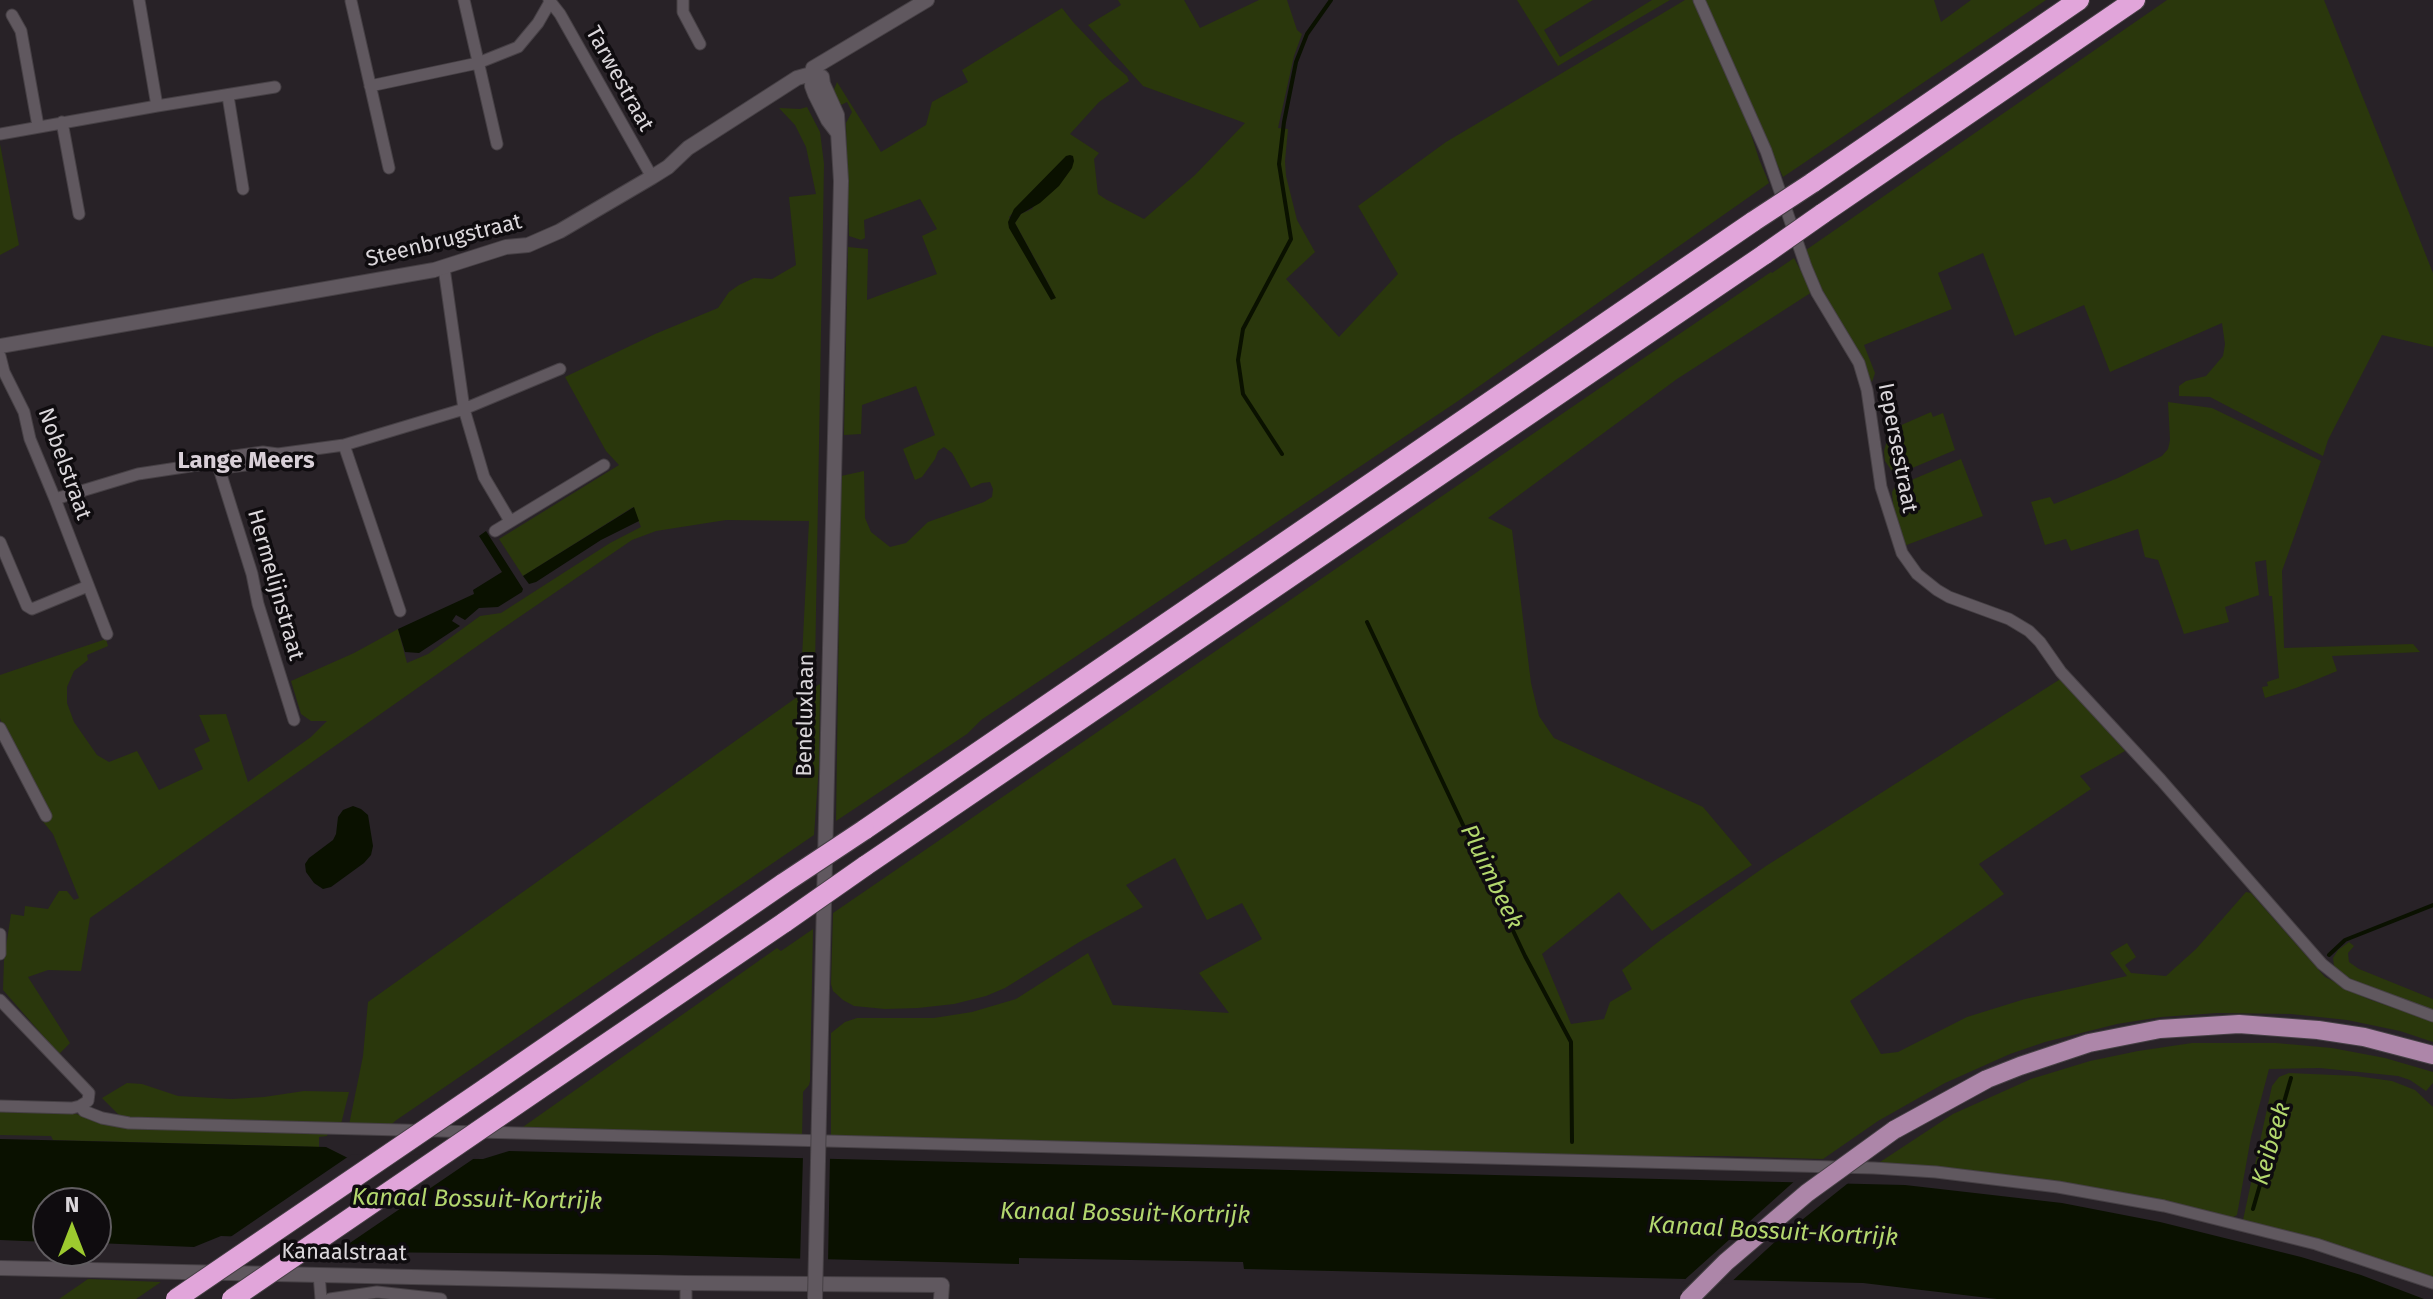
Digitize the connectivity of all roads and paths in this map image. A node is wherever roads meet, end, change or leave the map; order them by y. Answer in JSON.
{"nodes":[{"id":1,"x":139,"y":0,"type":"edge"},
{"id":2,"x":464,"y":0,"type":"edge"},
{"id":3,"x":683,"y":0,"type":"edge"},
{"id":4,"x":927,"y":0,"type":"edge"},
{"id":5,"x":1699,"y":0,"type":"edge"},
{"id":6,"x":2079,"y":0,"type":"edge"},
{"id":7,"x":2135,"y":0,"type":"edge"},
{"id":8,"x":351,"y":1,"type":"edge"},
{"id":9,"x":550,"y":1,"type":"edge"},
{"id":10,"x":12,"y":15,"type":"dead end"},
{"id":11,"x":700,"y":44,"type":"dead end"},
{"id":12,"x":478,"y":63,"type":"junction"},
{"id":13,"x":817,"y":76,"type":"junction"},
{"id":14,"x":370,"y":86,"type":"junction"},
{"id":15,"x":275,"y":87,"type":"dead end"},
{"id":16,"x":228,"y":96,"type":"junction"},
{"id":17,"x":157,"y":106,"type":"junction"},
{"id":18,"x":62,"y":122,"type":"junction"},
{"id":19,"x":38,"y":126,"type":"junction"},
{"id":20,"x":0,"y":134,"type":"edge"},
{"id":21,"x":497,"y":144,"type":"dead end"},
{"id":22,"x":389,"y":168,"type":"dead end"},
{"id":23,"x":652,"y":177,"type":"junction"},
{"id":24,"x":243,"y":189,"type":"dead end"},
{"id":25,"x":79,"y":214,"type":"dead end"},
{"id":26,"x":444,"y":268,"type":"junction"},
{"id":27,"x":0,"y":346,"type":"edge"},
{"id":28,"x":0,"y":356,"type":"edge"},
{"id":29,"x":560,"y":369,"type":"dead end"},
{"id":30,"x":464,"y":409,"type":"junction"},
{"id":31,"x":344,"y":445,"type":"junction"},
{"id":32,"x":217,"y":462,"type":"junction"},
{"id":33,"x":604,"y":465,"type":"dead end"},
{"id":34,"x":55,"y":499,"type":"junction"},
{"id":35,"x":510,"y":521,"type":"junction"},
{"id":36,"x":495,"y":531,"type":"dead end"},
{"id":37,"x":0,"y":542,"type":"edge"},
{"id":38,"x":88,"y":586,"type":"junction"},
{"id":39,"x":400,"y":611,"type":"dead end"},
{"id":40,"x":107,"y":634,"type":"dead end"},
{"id":41,"x":294,"y":720,"type":"dead end"},
{"id":42,"x":0,"y":728,"type":"edge"},
{"id":43,"x":46,"y":816,"type":"dead end"},
{"id":44,"x":0,"y":934,"type":"edge"},
{"id":45,"x":0,"y":954,"type":"edge"},
{"id":46,"x":0,"y":1000,"type":"edge"},
{"id":47,"x":2433,"y":1016,"type":"edge"},
{"id":48,"x":2433,"y":1055,"type":"edge"},
{"id":49,"x":0,"y":1106,"type":"edge"},
{"id":50,"x":80,"y":1106,"type":"junction"},
{"id":51,"x":0,"y":1268,"type":"edge"},
{"id":52,"x":319,"y":1274,"type":"junction"},
{"id":53,"x":686,"y":1283,"type":"junction"},
{"id":54,"x":2433,"y":1283,"type":"edge"},
{"id":55,"x":176,"y":1299,"type":"edge"},
{"id":56,"x":232,"y":1299,"type":"edge"},
{"id":57,"x":321,"y":1299,"type":"edge"},
{"id":58,"x":330,"y":1299,"type":"edge"},
{"id":59,"x":441,"y":1299,"type":"edge"},
{"id":60,"x":686,"y":1299,"type":"edge"},
{"id":61,"x":815,"y":1299,"type":"edge"},
{"id":62,"x":941,"y":1299,"type":"edge"},
{"id":63,"x":1689,"y":1299,"type":"edge"}],
"edges":[{"from":1,"to":17,"type":"street"},
{"from":2,"to":12,"type":"street"},
{"from":3,"to":11,"type":"street"},
{"from":4,"to":13,"type":"street","name":"Steenbrugstraat"},
{"from":5,"to":47,"type":"street","name":"Iepersestraat"},
{"from":6,"to":55,"type":"highway","bridge":true},
{"from":7,"to":56,"type":"highway","bridge":true},
{"from":8,"to":14,"type":"street"},
{"from":9,"to":12,"type":"street","name":"Tarwestraat"},
{"from":9,"to":23,"type":"street","name":"Tarwestraat"},
{"from":10,"to":19,"type":"street"},
{"from":12,"to":14,"type":"street","name":"Tarwestraat"},
{"from":12,"to":21,"type":"street"},
{"from":13,"to":23,"type":"street","name":"Steenbrugstraat"},
{"from":13,"to":61,"type":"street","name":"Beneluxlaan","bridge":true},
{"from":14,"to":22,"type":"street"},
{"from":15,"to":16,"type":"street"},
{"from":16,"to":17,"type":"street"},
{"from":16,"to":24,"type":"street"},
{"from":17,"to":18,"type":"street"},
{"from":18,"to":19,"type":"street"},
{"from":18,"to":25,"type":"street"},
{"from":19,"to":20,"type":"street"},
{"from":23,"to":26,"type":"street","name":"Steenbrugstraat"},
{"from":26,"to":27,"type":"street","name":"Steenbrugstraat"},
{"from":26,"to":30,"type":"street"},
{"from":28,"to":34,"type":"street","name":"Nobelstraat"},
{"from":29,"to":30,"type":"street"},
{"from":30,"to":31,"type":"street"},
{"from":30,"to":35,"type":"street"},
{"from":31,"to":32,"type":"street"},
{"from":31,"to":39,"type":"street"},
{"from":32,"to":34,"type":"street"},
{"from":32,"to":41,"type":"street","name":"Hermelijnstraat"},
{"from":33,"to":35,"type":"street"},
{"from":34,"to":38,"type":"street","name":"Nobelstraat"},
{"from":35,"to":36,"type":"street"},
{"from":37,"to":38,"type":"street"},
{"from":38,"to":40,"type":"street","name":"Nobelstraat"},
{"from":42,"to":43,"type":"street"},
{"from":44,"to":45,"type":"street"},
{"from":46,"to":50,"type":"street"},
{"from":48,"to":63,"type":"main road","bridge":true},
{"from":49,"to":50,"type":"street"},
{"from":50,"to":54,"type":"street"},
{"from":51,"to":52,"type":"street","name":"Kanaalstraat"},
{"from":52,"to":53,"type":"street","name":"Kanaalstraat"},
{"from":52,"to":57,"type":"street"},
{"from":53,"to":60,"type":"street"},
{"from":53,"to":62,"type":"street","name":"Kanaalstraat"},
{"from":58,"to":59,"type":"street"}]}
